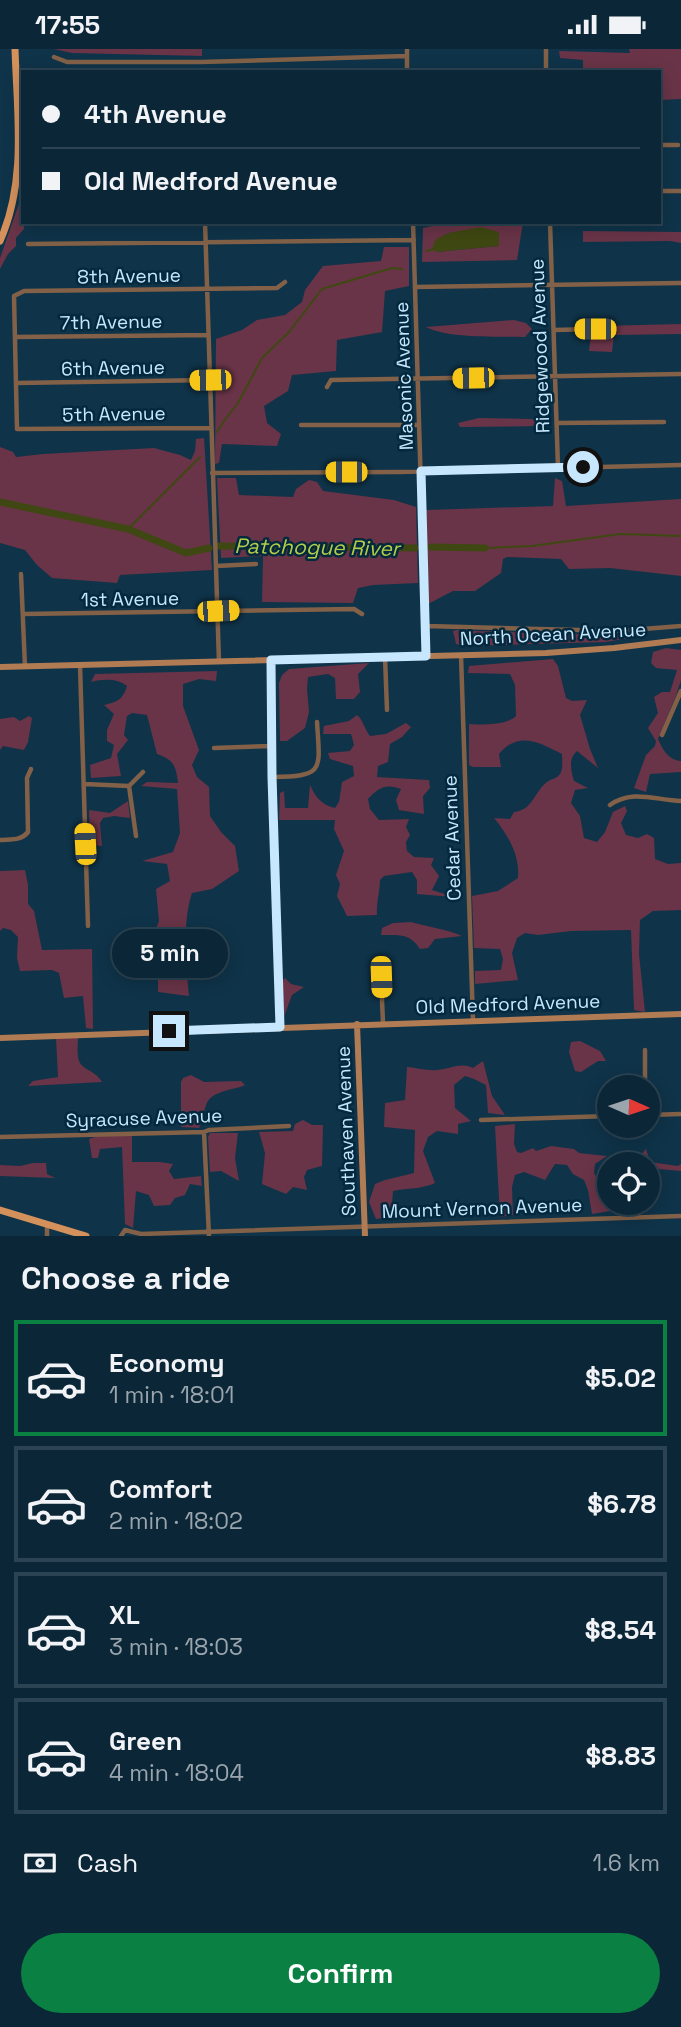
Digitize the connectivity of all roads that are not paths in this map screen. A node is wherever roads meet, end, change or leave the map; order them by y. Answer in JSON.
{"nodes":[{"id":1,"x":15,"y":49,"type":"edge"},
{"id":2,"x":407,"y":49,"type":"edge"},
{"id":3,"x":546,"y":49,"type":"edge"},
{"id":4,"x":407,"y":56,"type":"junction"},
{"id":5,"x":54,"y":57,"type":"dead end"},
{"id":6,"x":201,"y":62,"type":"junction"},
{"id":7,"x":201,"y":70,"type":"edge"},
{"id":8,"x":407,"y":70,"type":"edge"},
{"id":9,"x":546,"y":70,"type":"edge"},
{"id":10,"x":661,"y":145,"type":"edge"},
{"id":11,"x":678,"y":145,"type":"dead end"},
{"id":12,"x":661,"y":191,"type":"edge"},
{"id":13,"x":681,"y":191,"type":"edge"},
{"id":14,"x":205,"y":224,"type":"edge"},
{"id":15,"x":413,"y":224,"type":"edge"},
{"id":16,"x":550,"y":224,"type":"edge"},
{"id":17,"x":414,"y":240,"type":"junction"},
{"id":18,"x":0,"y":241,"type":"edge"},
{"id":19,"x":205,"y":243,"type":"junction"},
{"id":20,"x":28,"y":244,"type":"dead end"},
{"id":21,"x":285,"y":282,"type":"dead end"},
{"id":22,"x":681,"y":283,"type":"edge"},
{"id":23,"x":552,"y":284,"type":"junction"},
{"id":24,"x":415,"y":287,"type":"junction"},
{"id":25,"x":207,"y":289,"type":"junction"},
{"id":26,"x":595,"y":329,"type":"dead end"},
{"id":27,"x":554,"y":330,"type":"junction"},
{"id":28,"x":208,"y":335,"type":"junction"},
{"id":29,"x":15,"y":337,"type":"junction"},
{"id":30,"x":681,"y":374,"type":"edge"},
{"id":31,"x":556,"y":376,"type":"junction"},
{"id":32,"x":418,"y":379,"type":"junction"},
{"id":33,"x":210,"y":380,"type":"junction"},
{"id":34,"x":16,"y":383,"type":"junction"},
{"id":35,"x":327,"y":387,"type":"dead end"},
{"id":36,"x":664,"y":422,"type":"dead end"},
{"id":37,"x":557,"y":423,"type":"junction"},
{"id":38,"x":301,"y":425,"type":"dead end"},
{"id":39,"x":419,"y":425,"type":"junction"},
{"id":40,"x":211,"y":428,"type":"junction"},
{"id":41,"x":681,"y":465,"type":"edge"},
{"id":42,"x":558,"y":468,"type":"junction"},
{"id":43,"x":421,"y":471,"type":"junction"},
{"id":44,"x":212,"y":473,"type":"junction"},
{"id":45,"x":256,"y":564,"type":"dead end"},
{"id":46,"x":216,"y":566,"type":"junction"},
{"id":47,"x":20,"y":574,"type":"dead end"},
{"id":48,"x":218,"y":611,"type":"junction"},
{"id":49,"x":23,"y":614,"type":"junction"},
{"id":50,"x":362,"y":614,"type":"dead end"},
{"id":51,"x":426,"y":626,"type":"junction"},
{"id":52,"x":681,"y":626,"type":"edge"},
{"id":53,"x":681,"y":640,"type":"edge"},
{"id":54,"x":461,"y":655,"type":"junction"},
{"id":55,"x":426,"y":656,"type":"junction"},
{"id":56,"x":385,"y":657,"type":"junction"},
{"id":57,"x":271,"y":660,"type":"junction"},
{"id":58,"x":219,"y":662,"type":"junction"},
{"id":59,"x":80,"y":665,"type":"junction"},
{"id":60,"x":0,"y":667,"type":"edge"},
{"id":61,"x":25,"y":667,"type":"junction"},
{"id":62,"x":681,"y":691,"type":"edge"},
{"id":63,"x":387,"y":710,"type":"dead end"},
{"id":64,"x":317,"y":722,"type":"dead end"},
{"id":65,"x":662,"y":735,"type":"dead end"},
{"id":66,"x":272,"y":746,"type":"junction"},
{"id":67,"x":214,"y":748,"type":"dead end"},
{"id":68,"x":32,"y":769,"type":"dead end"},
{"id":69,"x":143,"y":772,"type":"dead end"},
{"id":70,"x":272,"y":777,"type":"junction"},
{"id":71,"x":84,"y":784,"type":"junction"},
{"id":72,"x":129,"y":786,"type":"junction"},
{"id":73,"x":681,"y":801,"type":"edge"},
{"id":74,"x":610,"y":806,"type":"dead end"},
{"id":75,"x":136,"y":836,"type":"dead end"},
{"id":76,"x":0,"y":840,"type":"edge"},
{"id":77,"x":88,"y":926,"type":"dead end"},
{"id":78,"x":381,"y":977,"type":"dead end"},
{"id":79,"x":681,"y":1014,"type":"edge"},
{"id":80,"x":473,"y":1021,"type":"junction"},
{"id":81,"x":357,"y":1024,"type":"junction"},
{"id":82,"x":383,"y":1024,"type":"junction"},
{"id":83,"x":280,"y":1027,"type":"junction"},
{"id":84,"x":0,"y":1038,"type":"edge"},
{"id":85,"x":645,"y":1050,"type":"dead end"},
{"id":86,"x":645,"y":1075,"type":"edge"},
{"id":87,"x":681,"y":1114,"type":"edge"},
{"id":88,"x":660,"y":1115,"type":"edge"},
{"id":89,"x":597,"y":1116,"type":"edge"},
{"id":90,"x":481,"y":1120,"type":"dead end"},
{"id":91,"x":289,"y":1126,"type":"dead end"},
{"id":92,"x":204,"y":1132,"type":"junction"},
{"id":93,"x":0,"y":1137,"type":"edge"},
{"id":94,"x":0,"y":1210,"type":"edge"},
{"id":95,"x":681,"y":1216,"type":"edge"},
{"id":96,"x":47,"y":1224,"type":"junction"},
{"id":97,"x":365,"y":1226,"type":"junction"},
{"id":98,"x":209,"y":1234,"type":"edge"},
{"id":99,"x":47,"y":1236,"type":"edge"},
{"id":100,"x":86,"y":1236,"type":"edge"},
{"id":101,"x":121,"y":1236,"type":"edge"},
{"id":102,"x":365,"y":1236,"type":"edge"}],
"edges":[{"from":1,"to":18,"type":"main road"},
{"from":2,"to":4,"type":"street"},
{"from":3,"to":9,"type":"street"},
{"from":4,"to":6,"type":"street"},
{"from":4,"to":8,"type":"street"},
{"from":5,"to":6,"type":"street"},
{"from":6,"to":7,"type":"street"},
{"from":10,"to":11,"type":"street"},
{"from":12,"to":13,"type":"street"},
{"from":14,"to":19,"type":"street"},
{"from":15,"to":17,"type":"street","name":"Masonic Avenue"},
{"from":16,"to":23,"type":"street","name":"Ridgewood Avenue"},
{"from":17,"to":19,"type":"street"},
{"from":17,"to":24,"type":"street","name":"Masonic Avenue"},
{"from":19,"to":20,"type":"street"},
{"from":19,"to":25,"type":"street"},
{"from":21,"to":25,"type":"street","name":"8th Avenue"},
{"from":22,"to":23,"type":"street"},
{"from":23,"to":24,"type":"street"},
{"from":23,"to":27,"type":"street","name":"Ridgewood Avenue"},
{"from":24,"to":32,"type":"street","name":"Masonic Avenue"},
{"from":25,"to":28,"type":"street"},
{"from":25,"to":29,"type":"street","name":"8th Avenue"},
{"from":26,"to":27,"type":"street"},
{"from":27,"to":31,"type":"street","name":"Ridgewood Avenue"},
{"from":28,"to":29,"type":"street","name":"7th Avenue"},
{"from":28,"to":33,"type":"street"},
{"from":29,"to":34,"type":"street"},
{"from":30,"to":31,"type":"street"},
{"from":31,"to":32,"type":"street"},
{"from":31,"to":37,"type":"street","name":"Ridgewood Avenue"},
{"from":32,"to":35,"type":"street"},
{"from":32,"to":39,"type":"street","name":"Masonic Avenue"},
{"from":33,"to":34,"type":"street","name":"6th Avenue"},
{"from":33,"to":40,"type":"street"},
{"from":34,"to":40,"type":"street","name":"5th Avenue"},
{"from":36,"to":37,"type":"street"},
{"from":37,"to":42,"type":"street","name":"Ridgewood Avenue"},
{"from":38,"to":39,"type":"street"},
{"from":39,"to":43,"type":"street","name":"Masonic Avenue"},
{"from":40,"to":44,"type":"street"},
{"from":41,"to":42,"type":"street"},
{"from":42,"to":43,"type":"street"},
{"from":43,"to":44,"type":"street"},
{"from":43,"to":51,"type":"street","name":"Masonic Avenue"},
{"from":44,"to":46,"type":"street"},
{"from":45,"to":46,"type":"street"},
{"from":46,"to":48,"type":"street"},
{"from":47,"to":49,"type":"street"},
{"from":48,"to":49,"type":"street","name":"1st Avenue"},
{"from":48,"to":50,"type":"street","name":"1st Avenue"},
{"from":48,"to":58,"type":"street"},
{"from":49,"to":61,"type":"street"},
{"from":51,"to":52,"type":"street"},
{"from":51,"to":55,"type":"street","name":"Masonic Avenue"},
{"from":53,"to":54,"type":"street","name":"North Ocean Avenue"},
{"from":54,"to":55,"type":"street","name":"North Ocean Avenue"},
{"from":54,"to":80,"type":"street","name":"Cedar Avenue"},
{"from":55,"to":56,"type":"street","name":"North Ocean Avenue"},
{"from":56,"to":57,"type":"street","name":"North Ocean Avenue"},
{"from":56,"to":63,"type":"street"},
{"from":57,"to":58,"type":"street","name":"North Ocean Avenue"},
{"from":57,"to":66,"type":"street"},
{"from":58,"to":59,"type":"street","name":"North Ocean Avenue"},
{"from":59,"to":61,"type":"street","name":"North Ocean Avenue"},
{"from":59,"to":71,"type":"street"},
{"from":60,"to":61,"type":"street","name":"North Ocean Avenue"},
{"from":62,"to":65,"type":"street"},
{"from":64,"to":70,"type":"street"},
{"from":66,"to":67,"type":"street"},
{"from":66,"to":70,"type":"street"},
{"from":68,"to":76,"type":"street"},
{"from":69,"to":72,"type":"street"},
{"from":70,"to":83,"type":"street"},
{"from":71,"to":72,"type":"street"},
{"from":71,"to":77,"type":"street"},
{"from":72,"to":75,"type":"street"},
{"from":73,"to":74,"type":"street"},
{"from":78,"to":82,"type":"street"},
{"from":79,"to":80,"type":"street","name":"Old Medford Avenue"},
{"from":80,"to":82,"type":"street","name":"Old Medford Avenue"},
{"from":81,"to":82,"type":"street","name":"Old Medford Avenue"},
{"from":81,"to":83,"type":"street","name":"Old Medford Avenue"},
{"from":81,"to":97,"type":"street","name":"Southaven Avenue"},
{"from":83,"to":84,"type":"street","name":"Old Medford Avenue"},
{"from":85,"to":86,"type":"street"},
{"from":87,"to":88,"type":"street"},
{"from":89,"to":90,"type":"street"},
{"from":91,"to":92,"type":"street","name":"Syracuse Avenue"},
{"from":92,"to":93,"type":"street","name":"Syracuse Avenue"},
{"from":92,"to":98,"type":"street"},
{"from":94,"to":96,"type":"main road"},
{"from":95,"to":97,"type":"street","name":"Mount Vernon Avenue"},
{"from":96,"to":99,"type":"street"},
{"from":96,"to":100,"type":"main road"},
{"from":97,"to":98,"type":"street","name":"Mount Vernon Avenue"},
{"from":97,"to":102,"type":"street","name":"Southaven Avenue"},
{"from":98,"to":101,"type":"street","name":"Mount Vernon Avenue"}]}
